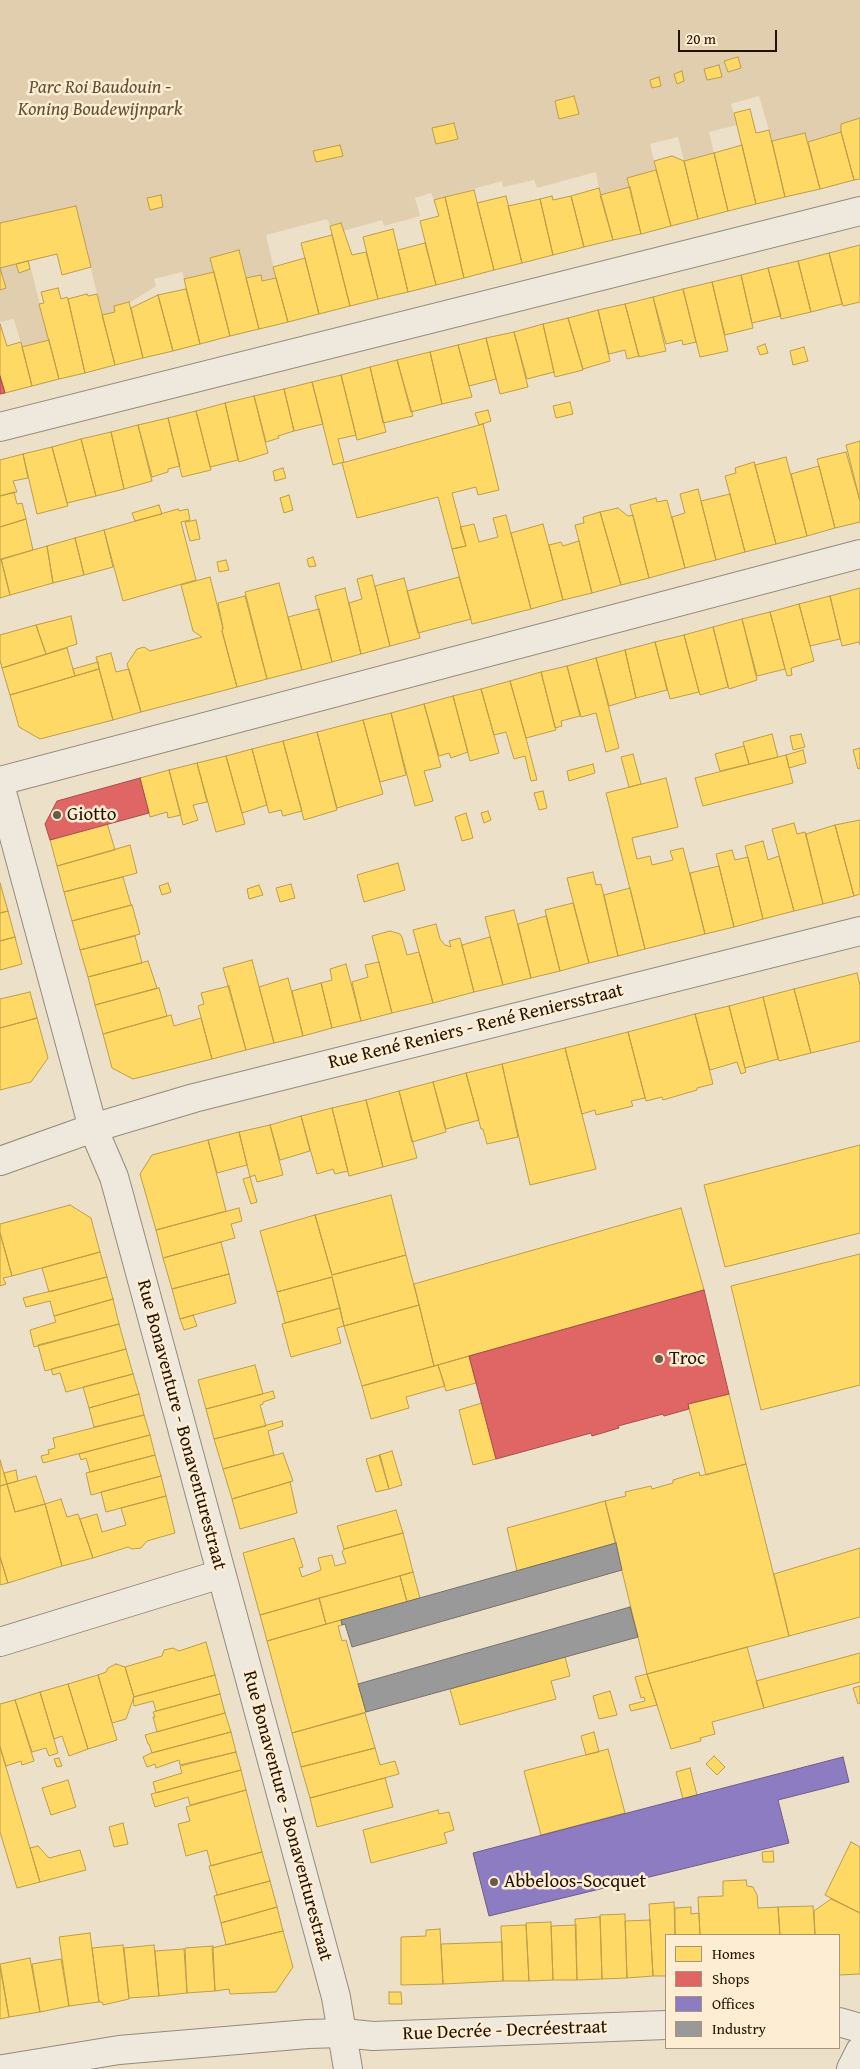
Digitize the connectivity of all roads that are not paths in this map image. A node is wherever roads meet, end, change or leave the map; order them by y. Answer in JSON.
{"nodes":[{"id":1,"x":860,"y":212,"type":"edge"},
{"id":2,"x":0,"y":427,"type":"edge"},
{"id":3,"x":860,"y":554,"type":"edge"},
{"id":4,"x":0,"y":781,"type":"edge"},
{"id":5,"x":0,"y":785,"type":"edge"},
{"id":6,"x":860,"y":931,"type":"edge"},
{"id":7,"x":93,"y":1128,"type":"junction"},
{"id":8,"x":0,"y":1161,"type":"edge"},
{"id":9,"x":222,"y":1574,"type":"junction"},
{"id":10,"x":0,"y":1642,"type":"edge"},
{"id":11,"x":840,"y":2022,"type":"edge"},
{"id":12,"x":665,"y":2026,"type":"edge"},
{"id":13,"x":860,"y":2028,"type":"edge"},
{"id":14,"x":343,"y":2033,"type":"junction"},
{"id":15,"x":860,"y":2051,"type":"edge"},
{"id":16,"x":3,"y":2069,"type":"edge"},
{"id":17,"x":348,"y":2069,"type":"edge"},
{"id":18,"x":851,"y":2069,"type":"edge"}],
"edges":[{"from":1,"to":2,"type":"street"},
{"from":3,"to":4,"type":"street"},
{"from":5,"to":7,"type":"street","name":"Rue Bonaventure - Bonaventurestraat"},
{"from":6,"to":7,"type":"street","name":"Rue René Reniers - René Reniersstraat"},
{"from":7,"to":8,"type":"street","name":"Rue René Reniers - René Reniersstraat"},
{"from":7,"to":9,"type":"street","name":"Rue Bonaventure - Bonaventurestraat"},
{"from":9,"to":10,"type":"street"},
{"from":9,"to":14,"type":"street","name":"Rue Bonaventure - Bonaventurestraat"},
{"from":11,"to":13,"type":"street"},
{"from":12,"to":14,"type":"street","name":"Rue Decrée - Decréestraat"},
{"from":14,"to":16,"type":"street","name":"Rue Decrée - Decréestraat"},
{"from":14,"to":17,"type":"street","name":"Rue Bonaventure - Bonaventurestraat"},
{"from":15,"to":18,"type":"street"}]}
